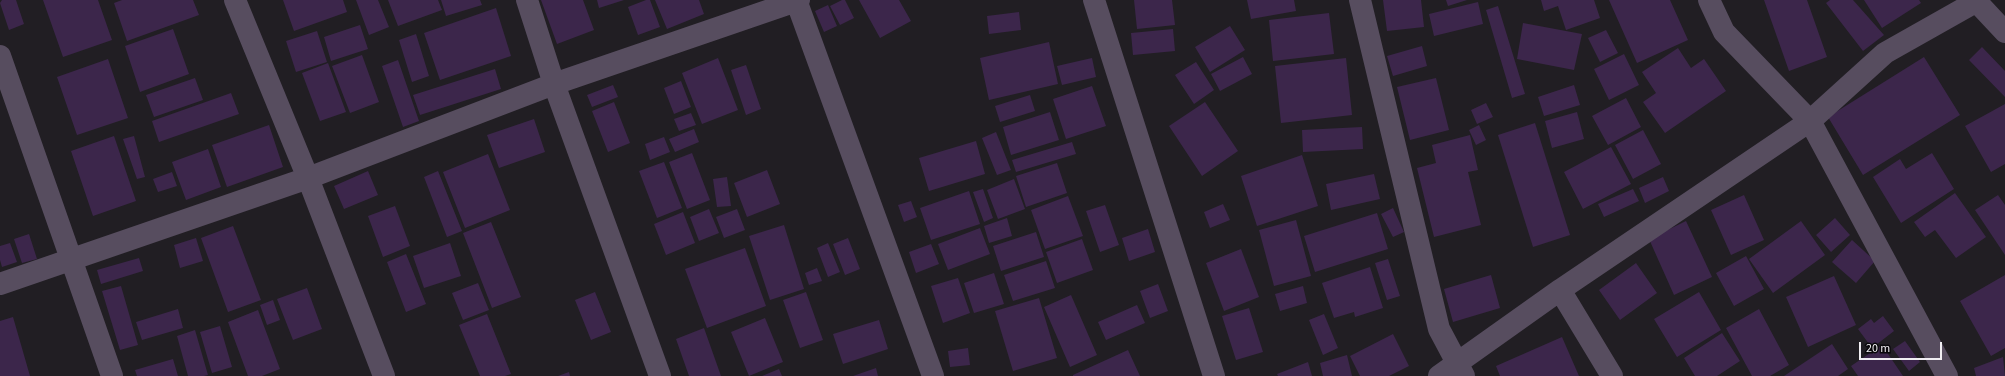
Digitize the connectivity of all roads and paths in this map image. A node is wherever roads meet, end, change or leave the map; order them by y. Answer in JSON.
{"nodes":[{"id":1,"x":236,"y":0,"type":"edge"},
{"id":2,"x":526,"y":0,"type":"edge"},
{"id":3,"x":797,"y":0,"type":"edge"},
{"id":4,"x":1094,"y":0,"type":"edge"},
{"id":5,"x":1360,"y":0,"type":"edge"},
{"id":6,"x":1709,"y":0,"type":"edge"},
{"id":7,"x":1977,"y":1,"type":"edge"},
{"id":8,"x":2005,"y":32,"type":"edge"},
{"id":9,"x":0,"y":56,"type":"edge"},
{"id":10,"x":554,"y":84,"type":"junction"},
{"id":11,"x":1810,"y":121,"type":"junction"},
{"id":12,"x":308,"y":178,"type":"junction"},
{"id":13,"x":71,"y":258,"type":"junction"},
{"id":14,"x":0,"y":284,"type":"edge"},
{"id":15,"x":1560,"y":290,"type":"junction"},
{"id":16,"x":1461,"y":370,"type":"edge"},
{"id":17,"x":112,"y":376,"type":"edge"},
{"id":18,"x":384,"y":376,"type":"edge"},
{"id":19,"x":660,"y":376,"type":"edge"},
{"id":20,"x":933,"y":376,"type":"edge"},
{"id":21,"x":1214,"y":376,"type":"edge"},
{"id":22,"x":1439,"y":376,"type":"edge"},
{"id":23,"x":1612,"y":376,"type":"edge"},
{"id":24,"x":1947,"y":376,"type":"edge"}],
"edges":[{"from":1,"to":12,"type":"street"},
{"from":2,"to":10,"type":"street"},
{"from":3,"to":10,"type":"street"},
{"from":3,"to":20,"type":"street"},
{"from":4,"to":21,"type":"street"},
{"from":5,"to":16,"type":"street"},
{"from":6,"to":11,"type":"street"},
{"from":7,"to":8,"type":"street"},
{"from":7,"to":11,"type":"street"},
{"from":9,"to":13,"type":"street"},
{"from":10,"to":12,"type":"street"},
{"from":10,"to":19,"type":"street"},
{"from":11,"to":15,"type":"street"},
{"from":11,"to":24,"type":"street"},
{"from":12,"to":13,"type":"street"},
{"from":12,"to":18,"type":"street"},
{"from":13,"to":14,"type":"street"},
{"from":13,"to":17,"type":"street"},
{"from":15,"to":16,"type":"street"},
{"from":15,"to":23,"type":"street"},
{"from":16,"to":22,"type":"street"}]}
